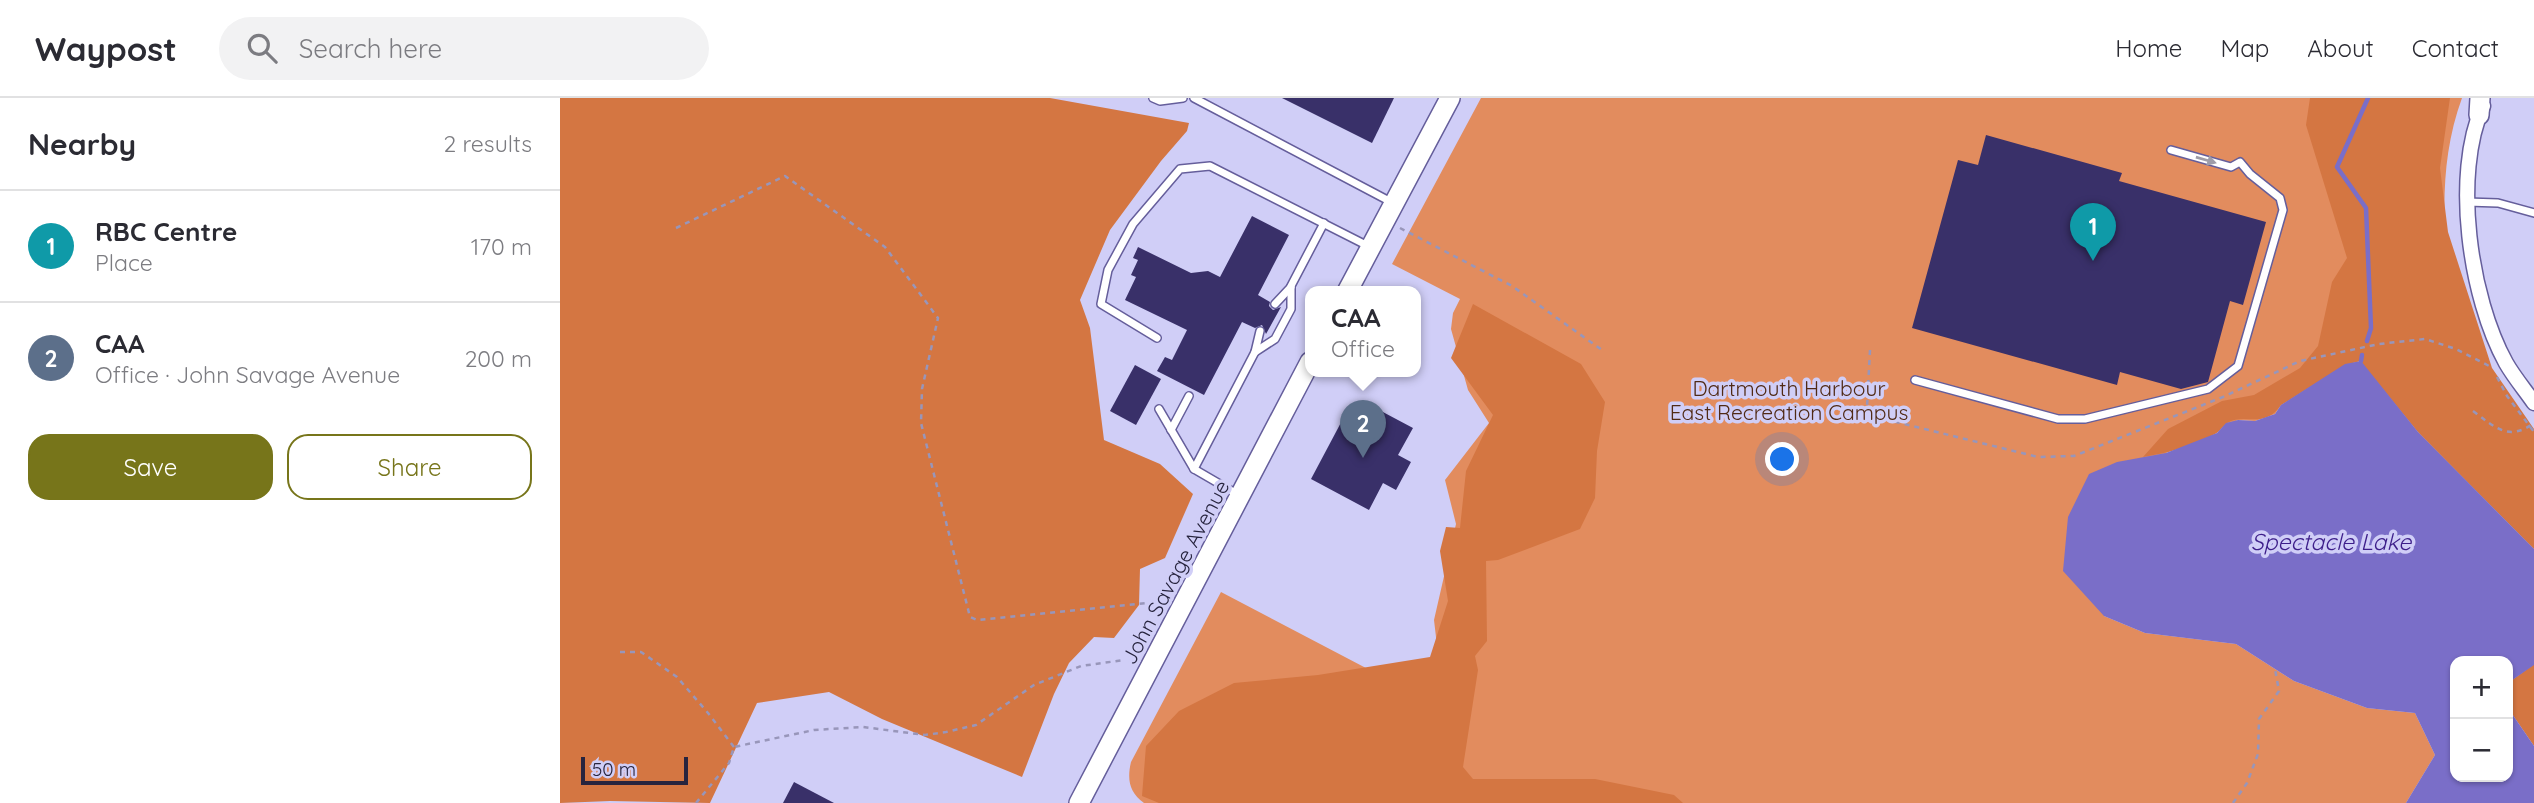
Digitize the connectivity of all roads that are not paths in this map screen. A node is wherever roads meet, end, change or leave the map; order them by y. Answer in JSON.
{"nodes":[{"id":1,"x":1153,"y":98,"type":"edge"},
{"id":2,"x":1182,"y":98,"type":"edge"},
{"id":3,"x":1194,"y":98,"type":"edge"},
{"id":4,"x":1450,"y":98,"type":"edge"},
{"id":5,"x":2482,"y":104,"type":"edge"},
{"id":6,"x":2171,"y":150,"type":"dead end"},
{"id":7,"x":2466,"y":202,"type":"junction"},
{"id":8,"x":1394,"y":203,"type":"junction"},
{"id":9,"x":2534,"y":213,"type":"edge"},
{"id":10,"x":1324,"y":223,"type":"junction"},
{"id":11,"x":1370,"y":247,"type":"junction"},
{"id":12,"x":1291,"y":286,"type":"junction"},
{"id":13,"x":1350,"y":286,"type":"edge"},
{"id":14,"x":1275,"y":304,"type":"dead end"},
{"id":15,"x":1260,"y":331,"type":"dead end"},
{"id":16,"x":1157,"y":338,"type":"dead end"},
{"id":17,"x":1255,"y":352,"type":"junction"},
{"id":18,"x":1305,"y":373,"type":"edge"},
{"id":19,"x":1915,"y":380,"type":"dead end"},
{"id":20,"x":1189,"y":396,"type":"dead end"},
{"id":21,"x":2534,"y":403,"type":"edge"},
{"id":22,"x":1159,"y":409,"type":"dead end"},
{"id":23,"x":1171,"y":430,"type":"junction"},
{"id":24,"x":1194,"y":469,"type":"junction"},
{"id":25,"x":1241,"y":496,"type":"junction"},
{"id":26,"x":1083,"y":802,"type":"edge"}],
"edges":[{"from":1,"to":2,"type":"lane"},
{"from":3,"to":8,"type":"lane"},
{"from":4,"to":8,"type":"main road"},
{"from":5,"to":7,"type":"street"},
{"from":6,"to":19,"type":"lane","one_way":true},
{"from":7,"to":9,"type":"lane"},
{"from":7,"to":21,"type":"street"},
{"from":8,"to":11,"type":"main road"},
{"from":10,"to":11,"type":"lane"},
{"from":10,"to":12,"type":"lane"},
{"from":10,"to":16,"type":"lane"},
{"from":11,"to":13,"type":"main road"},
{"from":12,"to":14,"type":"lane"},
{"from":12,"to":17,"type":"lane"},
{"from":15,"to":17,"type":"lane"},
{"from":17,"to":24,"type":"lane"},
{"from":18,"to":25,"type":"main road","name":"John Savage Avenue"},
{"from":20,"to":23,"type":"lane"},
{"from":22,"to":23,"type":"lane"},
{"from":23,"to":24,"type":"lane"},
{"from":24,"to":25,"type":"lane"},
{"from":25,"to":26,"type":"main road","name":"John Savage Avenue"}]}
